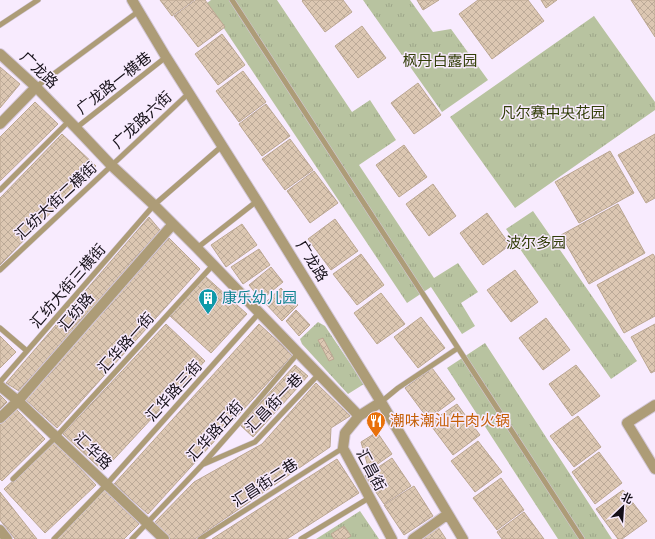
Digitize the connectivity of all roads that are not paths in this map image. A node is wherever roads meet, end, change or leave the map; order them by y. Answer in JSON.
{"nodes":[{"id":1,"x":38,"y":0,"type":"edge"},
{"id":2,"x":132,"y":0,"type":"edge"},
{"id":3,"x":232,"y":0,"type":"edge"},
{"id":4,"x":139,"y":11,"type":"junction"},
{"id":5,"x":0,"y":26,"type":"edge"},
{"id":6,"x":0,"y":54,"type":"edge"},
{"id":7,"x":166,"y":57,"type":"junction"},
{"id":8,"x":36,"y":87,"type":"junction"},
{"id":9,"x":189,"y":93,"type":"junction"},
{"id":10,"x":69,"y":121,"type":"junction"},
{"id":11,"x":0,"y":124,"type":"edge"},
{"id":12,"x":76,"y":128,"type":"junction"},
{"id":13,"x":222,"y":146,"type":"junction"},
{"id":14,"x":111,"y":165,"type":"junction"},
{"id":15,"x":0,"y":190,"type":"edge"},
{"id":16,"x":257,"y":201,"type":"junction"},
{"id":17,"x":154,"y":205,"type":"junction"},
{"id":18,"x":173,"y":224,"type":"junction"},
{"id":19,"x":197,"y":248,"type":"junction"},
{"id":20,"x":214,"y":265,"type":"junction"},
{"id":21,"x":0,"y":270,"type":"edge"},
{"id":22,"x":259,"y":312,"type":"junction"},
{"id":23,"x":0,"y":328,"type":"edge"},
{"id":24,"x":458,"y":348,"type":"junction"},
{"id":25,"x":27,"y":351,"type":"junction"},
{"id":26,"x":298,"y":353,"type":"junction"},
{"id":27,"x":318,"y":374,"type":"junction"},
{"id":28,"x":0,"y":382,"type":"edge"},
{"id":29,"x":0,"y":386,"type":"edge"},
{"id":30,"x":18,"y":401,"type":"junction"},
{"id":31,"x":381,"y":402,"type":"junction"},
{"id":32,"x":655,"y":405,"type":"edge"},
{"id":33,"x":359,"y":416,"type":"junction"},
{"id":34,"x":0,"y":418,"type":"edge"},
{"id":35,"x":56,"y":437,"type":"junction"},
{"id":36,"x":343,"y":448,"type":"junction"},
{"id":37,"x":202,"y":465,"type":"junction"},
{"id":38,"x":655,"y":468,"type":"edge"},
{"id":39,"x":13,"y":479,"type":"dead end"},
{"id":40,"x":106,"y":485,"type":"junction"},
{"id":41,"x":369,"y":498,"type":"junction"},
{"id":42,"x":448,"y":514,"type":"junction"},
{"id":43,"x":147,"y":522,"type":"junction"},
{"id":44,"x":0,"y":530,"type":"edge"},
{"id":45,"x":303,"y":538,"type":"edge"},
{"id":46,"x":7,"y":539,"type":"edge"},
{"id":47,"x":54,"y":539,"type":"edge"},
{"id":48,"x":132,"y":539,"type":"edge"},
{"id":49,"x":164,"y":539,"type":"edge"},
{"id":50,"x":200,"y":539,"type":"edge"},
{"id":51,"x":392,"y":539,"type":"edge"},
{"id":52,"x":413,"y":539,"type":"edge"},
{"id":53,"x":463,"y":539,"type":"edge"},
{"id":54,"x":582,"y":539,"type":"edge"}],
"edges":[{"from":1,"to":5,"type":"lane"},
{"from":2,"to":4,"type":"street","name":"广龙路"},
{"from":3,"to":24,"type":"lane"},
{"from":4,"to":7,"type":"street","name":"广龙路"},
{"from":4,"to":8,"type":"lane"},
{"from":6,"to":8,"type":"street","name":"广龙路"},
{"from":7,"to":9,"type":"street","name":"广龙路"},
{"from":7,"to":12,"type":"lane","name":"广龙路一横巷"},
{"from":8,"to":10,"type":"street","name":"广龙路"},
{"from":8,"to":11,"type":"street"},
{"from":9,"to":13,"type":"street","name":"广龙路"},
{"from":9,"to":14,"type":"lane","name":"广龙路六街"},
{"from":10,"to":12,"type":"street","name":"广龙路"},
{"from":10,"to":15,"type":"lane"},
{"from":12,"to":14,"type":"street","name":"广龙路"},
{"from":13,"to":16,"type":"street","name":"广龙路"},
{"from":13,"to":17,"type":"lane","name":"汇纺大街三横街"},
{"from":14,"to":17,"type":"street","name":"广龙路"},
{"from":14,"to":21,"type":"lane","name":"汇纺大街二横街"},
{"from":16,"to":19,"type":"lane"},
{"from":16,"to":31,"type":"street","name":"广龙路"},
{"from":17,"to":18,"type":"street","name":"广龙路"},
{"from":17,"to":25,"type":"lane","name":"汇纺大街三横街"},
{"from":18,"to":19,"type":"street","name":"广龙路"},
{"from":18,"to":30,"type":"street","name":"汇纺路"},
{"from":19,"to":20,"type":"street","name":"广龙路"},
{"from":20,"to":22,"type":"street","name":"广龙路"},
{"from":20,"to":35,"type":"lane","name":"汇华路一街"},
{"from":22,"to":26,"type":"street","name":"广龙路"},
{"from":22,"to":40,"type":"lane","name":"汇华路三街"},
{"from":23,"to":25,"type":"lane"},
{"from":24,"to":31,"type":"lane"},
{"from":24,"to":54,"type":"lane"},
{"from":25,"to":28,"type":"lane","name":"汇纺大街三横街"},
{"from":26,"to":27,"type":"street","name":"广龙路"},
{"from":26,"to":37,"type":"lane","name":"汇华路五街"},
{"from":27,"to":33,"type":"street","name":"广龙路"},
{"from":27,"to":37,"type":"lane","name":"汇昌街一巷"},
{"from":29,"to":30,"type":"street","name":"汇华路"},
{"from":30,"to":34,"type":"street","name":"汇纺路"},
{"from":30,"to":35,"type":"street","name":"汇华路"},
{"from":31,"to":33,"type":"street","name":"汇昌街"},
{"from":31,"to":42,"type":"street","name":"广龙路"},
{"from":32,"to":38,"type":"street"},
{"from":33,"to":36,"type":"street","name":"汇昌街"},
{"from":35,"to":39,"type":"lane","name":"汇华路一街"},
{"from":35,"to":40,"type":"street","name":"汇华路"},
{"from":36,"to":41,"type":"street","name":"汇昌街"},
{"from":36,"to":50,"type":"lane","name":"汇昌街二巷"},
{"from":37,"to":43,"type":"lane","name":"汇华路五街"},
{"from":40,"to":43,"type":"street","name":"汇华路"},
{"from":40,"to":47,"type":"lane","name":"汇华路三街"},
{"from":41,"to":45,"type":"lane"},
{"from":41,"to":51,"type":"street","name":"汇昌街"},
{"from":42,"to":52,"type":"street"},
{"from":42,"to":53,"type":"street","name":"广龙路"},
{"from":43,"to":48,"type":"lane","name":"汇华路五街"},
{"from":43,"to":49,"type":"street","name":"汇华路"},
{"from":44,"to":46,"type":"street"}]}
